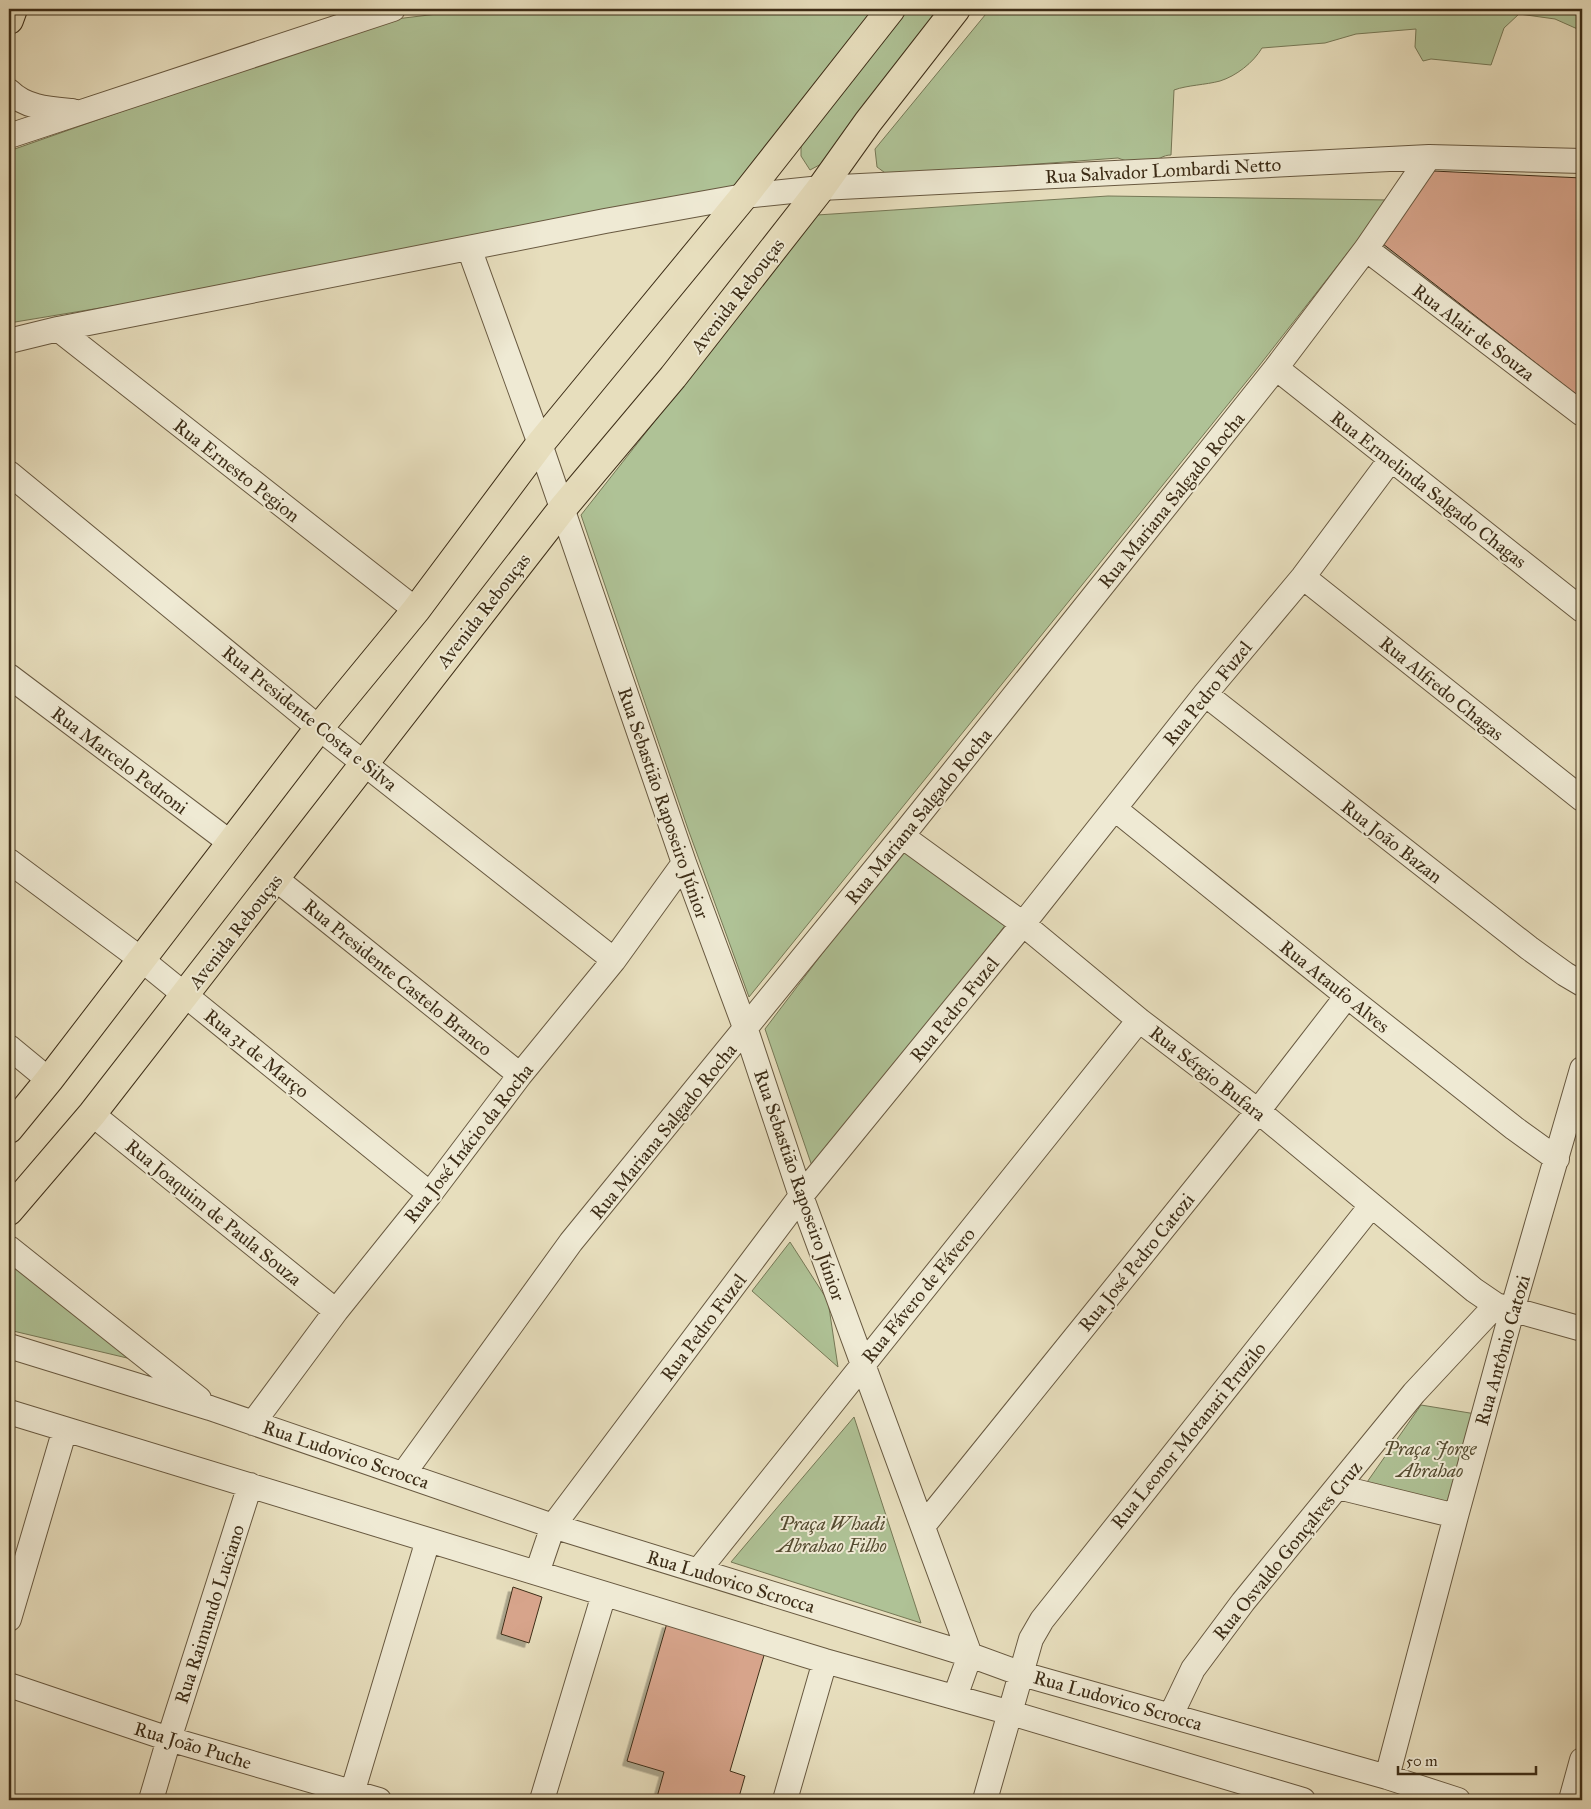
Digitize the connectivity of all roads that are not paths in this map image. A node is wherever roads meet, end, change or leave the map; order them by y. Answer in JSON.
{"nodes":[{"id":1,"x":13,"y":9,"type":"edge"},
{"id":2,"x":393,"y":9,"type":"edge"},
{"id":3,"x":891,"y":9,"type":"edge"},
{"id":4,"x":956,"y":9,"type":"edge"},
{"id":5,"x":9,"y":20,"type":"edge"},
{"id":6,"x":9,"y":91,"type":"edge"},
{"id":7,"x":84,"y":112,"type":"junction"},
{"id":8,"x":9,"y":136,"type":"edge"},
{"id":9,"x":1429,"y":157,"type":"junction"},
{"id":10,"x":1582,"y":161,"type":"edge"},
{"id":11,"x":821,"y":188,"type":"junction"},
{"id":12,"x":744,"y":196,"type":"junction"},
{"id":13,"x":469,"y":248,"type":"junction"},
{"id":14,"x":1366,"y":249,"type":"junction"},
{"id":15,"x":58,"y":329,"type":"junction"},
{"id":16,"x":9,"y":341,"type":"edge"},
{"id":17,"x":1276,"y":368,"type":"junction"},
{"id":18,"x":1582,"y":414,"type":"edge"},
{"id":19,"x":540,"y":444,"type":"junction"},
{"id":20,"x":1391,"y":459,"type":"junction"},
{"id":21,"x":9,"y":473,"type":"edge"},
{"id":22,"x":562,"y":510,"type":"junction"},
{"id":23,"x":1303,"y":577,"type":"junction"},
{"id":24,"x":416,"y":610,"type":"junction"},
{"id":25,"x":1582,"y":610,"type":"edge"},
{"id":26,"x":9,"y":676,"type":"edge"},
{"id":27,"x":1205,"y":694,"type":"junction"},
{"id":28,"x":319,"y":728,"type":"junction"},
{"id":29,"x":364,"y":762,"type":"junction"},
{"id":30,"x":1582,"y":799,"type":"edge"},
{"id":31,"x":1115,"y":809,"type":"junction"},
{"id":32,"x":902,"y":836,"type":"junction"},
{"id":33,"x":232,"y":844,"type":"junction"},
{"id":34,"x":9,"y":861,"type":"edge"},
{"id":35,"x":684,"y":863,"type":"junction"},
{"id":36,"x":276,"y":879,"type":"junction"},
{"id":37,"x":1023,"y":924,"type":"junction"},
{"id":38,"x":142,"y":960,"type":"junction"},
{"id":39,"x":614,"y":960,"type":"junction"},
{"id":40,"x":1582,"y":984,"type":"edge"},
{"id":41,"x":185,"y":995,"type":"junction"},
{"id":42,"x":1347,"y":996,"type":"junction"},
{"id":43,"x":1139,"y":1020,"type":"junction"},
{"id":44,"x":746,"y":1030,"type":"junction"},
{"id":45,"x":9,"y":1047,"type":"edge"},
{"id":46,"x":1582,"y":1069,"type":"edge"},
{"id":47,"x":520,"y":1075,"type":"junction"},
{"id":48,"x":49,"y":1080,"type":"junction"},
{"id":49,"x":1258,"y":1112,"type":"junction"},
{"id":50,"x":92,"y":1114,"type":"junction"},
{"id":51,"x":9,"y":1129,"type":"edge"},
{"id":52,"x":1557,"y":1159,"type":"junction"},
{"id":53,"x":430,"y":1194,"type":"junction"},
{"id":54,"x":801,"y":1196,"type":"junction"},
{"id":55,"x":1371,"y":1206,"type":"junction"},
{"id":56,"x":9,"y":1211,"type":"edge"},
{"id":57,"x":9,"y":1248,"type":"edge"},
{"id":58,"x":1504,"y":1308,"type":"junction"},
{"id":59,"x":336,"y":1311,"type":"junction"},
{"id":60,"x":1582,"y":1329,"type":"edge"},
{"id":61,"x":9,"y":1346,"type":"edge"},
{"id":62,"x":863,"y":1363,"type":"junction"},
{"id":63,"x":210,"y":1408,"type":"junction"},
{"id":64,"x":9,"y":1412,"type":"edge"},
{"id":65,"x":253,"y":1423,"type":"junction"},
{"id":66,"x":65,"y":1429,"type":"junction"},
{"id":67,"x":404,"y":1474,"type":"junction"},
{"id":68,"x":250,"y":1485,"type":"junction"},
{"id":69,"x":1338,"y":1487,"type":"junction"},
{"id":70,"x":1456,"y":1516,"type":"junction"},
{"id":71,"x":553,"y":1526,"type":"junction"},
{"id":72,"x":923,"y":1526,"type":"junction"},
{"id":73,"x":428,"y":1540,"type":"junction"},
{"id":74,"x":698,"y":1571,"type":"junction"},
{"id":75,"x":537,"y":1573,"type":"junction"},
{"id":76,"x":604,"y":1594,"type":"junction"},
{"id":77,"x":9,"y":1619,"type":"edge"},
{"id":78,"x":970,"y":1655,"type":"junction"},
{"id":79,"x":825,"y":1661,"type":"junction"},
{"id":80,"x":1022,"y":1674,"type":"junction"},
{"id":81,"x":9,"y":1685,"type":"edge"},
{"id":82,"x":956,"y":1697,"type":"junction"},
{"id":83,"x":1010,"y":1713,"type":"junction"},
{"id":84,"x":1171,"y":1715,"type":"junction"},
{"id":85,"x":169,"y":1738,"type":"junction"},
{"id":86,"x":1582,"y":1760,"type":"edge"},
{"id":87,"x":1387,"y":1777,"type":"junction"},
{"id":88,"x":1244,"y":1792,"type":"edge"},
{"id":89,"x":351,"y":1796,"type":"edge"},
{"id":90,"x":151,"y":1800,"type":"edge"},
{"id":91,"x":379,"y":1800,"type":"edge"},
{"id":92,"x":542,"y":1800,"type":"edge"},
{"id":93,"x":785,"y":1800,"type":"edge"},
{"id":94,"x":985,"y":1800,"type":"edge"},
{"id":95,"x":1303,"y":1800,"type":"edge"},
{"id":96,"x":1458,"y":1800,"type":"edge"},
{"id":97,"x":1571,"y":1800,"type":"edge"}],
"edges":[{"from":1,"to":5,"type":"main road"},
{"from":2,"to":7,"type":"street"},
{"from":3,"to":12,"type":"main road"},
{"from":4,"to":11,"type":"main road","name":"Avenida Rebouças"},
{"from":6,"to":7,"type":"street"},
{"from":7,"to":8,"type":"street"},
{"from":9,"to":10,"type":"street","name":"Rua Salvador Lombardi Netto"},
{"from":9,"to":11,"type":"street","name":"Rua Salvador Lombardi Netto"},
{"from":9,"to":14,"type":"street","name":"Rua Mariana Salgado Rocha"},
{"from":11,"to":12,"type":"street","name":"Rua Salvador Lombardi Netto"},
{"from":11,"to":22,"type":"main road","name":"Avenida Rebouças"},
{"from":12,"to":13,"type":"street","name":"Rua Salvador Lombardi Netto"},
{"from":12,"to":19,"type":"main road"},
{"from":13,"to":15,"type":"street","name":"Rua Salvador Lombardi Netto"},
{"from":13,"to":19,"type":"street","name":"Rua Sebastião Raposeiro Júnior"},
{"from":14,"to":17,"type":"street","name":"Rua Mariana Salgado Rocha"},
{"from":14,"to":18,"type":"street","name":"Rua Alair de Souza"},
{"from":15,"to":16,"type":"street","name":"Rua Salvador Lombardi Netto"},
{"from":15,"to":24,"type":"street","name":"Rua Ernesto Pegion"},
{"from":17,"to":20,"type":"street","name":"Rua Ermelinda Salgado Chagas"},
{"from":17,"to":32,"type":"street","name":"Rua Mariana Salgado Rocha"},
{"from":19,"to":22,"type":"street","name":"Rua Sebastião Raposeiro Júnior"},
{"from":19,"to":24,"type":"main road"},
{"from":20,"to":23,"type":"street","name":"Rua Pedro Fuzel"},
{"from":20,"to":25,"type":"street","name":"Rua Ermelinda Salgado Chagas"},
{"from":21,"to":28,"type":"street","name":"Rua Presidente Costa e Silva"},
{"from":22,"to":29,"type":"main road","name":"Avenida Rebouças"},
{"from":22,"to":35,"type":"street","name":"Rua Sebastião Raposeiro Júnior"},
{"from":23,"to":27,"type":"street","name":"Rua Pedro Fuzel"},
{"from":23,"to":30,"type":"street","name":"Rua Alfredo Chagas"},
{"from":24,"to":28,"type":"main road"},
{"from":26,"to":33,"type":"street","name":"Rua Marcelo Pedroni"},
{"from":27,"to":31,"type":"street","name":"Rua Pedro Fuzel"},
{"from":27,"to":40,"type":"street","name":"Rua João Bazan"},
{"from":28,"to":29,"type":"street","name":"Rua Presidente Costa e Silva"},
{"from":28,"to":33,"type":"main road"},
{"from":29,"to":36,"type":"main road","name":"Avenida Rebouças"},
{"from":29,"to":39,"type":"street","name":"Rua Presidente Costa e Silva"},
{"from":31,"to":37,"type":"street","name":"Rua Pedro Fuzel"},
{"from":31,"to":42,"type":"street","name":"Rua Ataufo Alves"},
{"from":32,"to":37,"type":"street","name":"Rua Sérgio Bufara"},
{"from":32,"to":44,"type":"street","name":"Rua Mariana Salgado Rocha"},
{"from":33,"to":38,"type":"main road"},
{"from":34,"to":38,"type":"street","name":"Rua 31 de Março"},
{"from":35,"to":39,"type":"street","name":"Rua José Inácio da Rocha"},
{"from":35,"to":44,"type":"street","name":"Rua Sebastião Raposeiro Júnior"},
{"from":36,"to":41,"type":"main road","name":"Avenida Rebouças"},
{"from":36,"to":47,"type":"street","name":"Rua Presidente Castelo Branco"},
{"from":37,"to":43,"type":"street","name":"Rua Sérgio Bufara"},
{"from":37,"to":54,"type":"street","name":"Rua Pedro Fuzel"},
{"from":38,"to":41,"type":"street","name":"Rua 31 de Março"},
{"from":38,"to":48,"type":"main road"},
{"from":39,"to":47,"type":"street","name":"Rua José Inácio da Rocha"},
{"from":41,"to":50,"type":"main road","name":"Avenida Rebouças"},
{"from":41,"to":53,"type":"street","name":"Rua 31 de Março"},
{"from":42,"to":49,"type":"street","name":"Rua José Pedro Catozi"},
{"from":42,"to":52,"type":"street","name":"Rua Ataufo Alves"},
{"from":43,"to":49,"type":"street","name":"Rua Sérgio Bufara"},
{"from":43,"to":62,"type":"street","name":"Rua Fávero de Fávero"},
{"from":44,"to":54,"type":"street","name":"Rua Sebastião Raposeiro Júnior"},
{"from":44,"to":67,"type":"street","name":"Rua Mariana Salgado Rocha"},
{"from":45,"to":48,"type":"street"},
{"from":46,"to":52,"type":"street","name":"Rua Antônio Catozi"},
{"from":47,"to":53,"type":"street","name":"Rua José Inácio da Rocha"},
{"from":48,"to":51,"type":"main road"},
{"from":49,"to":55,"type":"street","name":"Rua Sérgio Bufara"},
{"from":49,"to":72,"type":"street","name":"Rua José Pedro Catozi"},
{"from":50,"to":56,"type":"main road","name":"Avenida Rebouças"},
{"from":50,"to":59,"type":"street","name":"Rua Joaquim de Paula Souza"},
{"from":52,"to":58,"type":"street","name":"Rua Antônio Catozi"},
{"from":53,"to":59,"type":"street","name":"Rua José Inácio da Rocha"},
{"from":54,"to":62,"type":"street","name":"Rua Sebastião Raposeiro Júnior"},
{"from":54,"to":71,"type":"street","name":"Rua Pedro Fuzel"},
{"from":55,"to":58,"type":"street","name":"Rua Sérgio Bufara"},
{"from":55,"to":80,"type":"street","name":"Rua Leonor Motanari Pruzilo"},
{"from":57,"to":63,"type":"street"},
{"from":58,"to":60,"type":"street"},
{"from":58,"to":69,"type":"street","name":"Rua Osvaldo Gonçalves Cruz"},
{"from":58,"to":70,"type":"street","name":"Rua Antônio Catozi"},
{"from":59,"to":65,"type":"street","name":"Rua José Inácio da Rocha"},
{"from":61,"to":63,"type":"street","name":"Rua Ludovico Scrocca"},
{"from":62,"to":72,"type":"street","name":"Rua Sebastião Raposeiro Júnior"},
{"from":62,"to":74,"type":"street","name":"Rua Fávero de Fávero"},
{"from":63,"to":65,"type":"street","name":"Rua Ludovico Scrocca"},
{"from":64,"to":66,"type":"street"},
{"from":65,"to":67,"type":"street","name":"Rua Ludovico Scrocca"},
{"from":66,"to":68,"type":"street"},
{"from":66,"to":77,"type":"street"},
{"from":67,"to":71,"type":"street","name":"Rua Ludovico Scrocca"},
{"from":68,"to":73,"type":"street"},
{"from":68,"to":85,"type":"street","name":"Rua Raimundo Luciano"},
{"from":69,"to":70,"type":"street"},
{"from":69,"to":84,"type":"street","name":"Rua Osvaldo Gonçalves Cruz"},
{"from":70,"to":87,"type":"street","name":"Rua Antônio Catozi"},
{"from":71,"to":74,"type":"street","name":"Rua Ludovico Scrocca"},
{"from":71,"to":75,"type":"street","name":"Rua Pedro Fuzel"},
{"from":72,"to":78,"type":"street","name":"Rua Sebastião Raposeiro Júnior"},
{"from":73,"to":75,"type":"street"},
{"from":73,"to":89,"type":"street"},
{"from":74,"to":78,"type":"street","name":"Rua Ludovico Scrocca"},
{"from":75,"to":76,"type":"street"},
{"from":76,"to":79,"type":"street"},
{"from":76,"to":92,"type":"street"},
{"from":78,"to":80,"type":"street","name":"Rua Ludovico Scrocca"},
{"from":78,"to":82,"type":"street"},
{"from":79,"to":82,"type":"street"},
{"from":79,"to":93,"type":"street"},
{"from":80,"to":83,"type":"street","name":"Rua Leonor Motanari Pruzilo"},
{"from":80,"to":84,"type":"street","name":"Rua Ludovico Scrocca"},
{"from":81,"to":85,"type":"street","name":"Rua João Puche"},
{"from":82,"to":83,"type":"street"},
{"from":83,"to":88,"type":"street"},
{"from":83,"to":94,"type":"street","name":"Rua Leonor Motanari Pruzilo"},
{"from":84,"to":87,"type":"street","name":"Rua Ludovico Scrocca"},
{"from":85,"to":89,"type":"street","name":"Rua João Puche"},
{"from":85,"to":90,"type":"street","name":"Rua Raimundo Luciano"},
{"from":86,"to":97,"type":"street"},
{"from":87,"to":96,"type":"street","name":"Rua Ludovico Scrocca"},
{"from":88,"to":95,"type":"street"},
{"from":89,"to":91,"type":"street","name":"Rua João Puche"}]}
